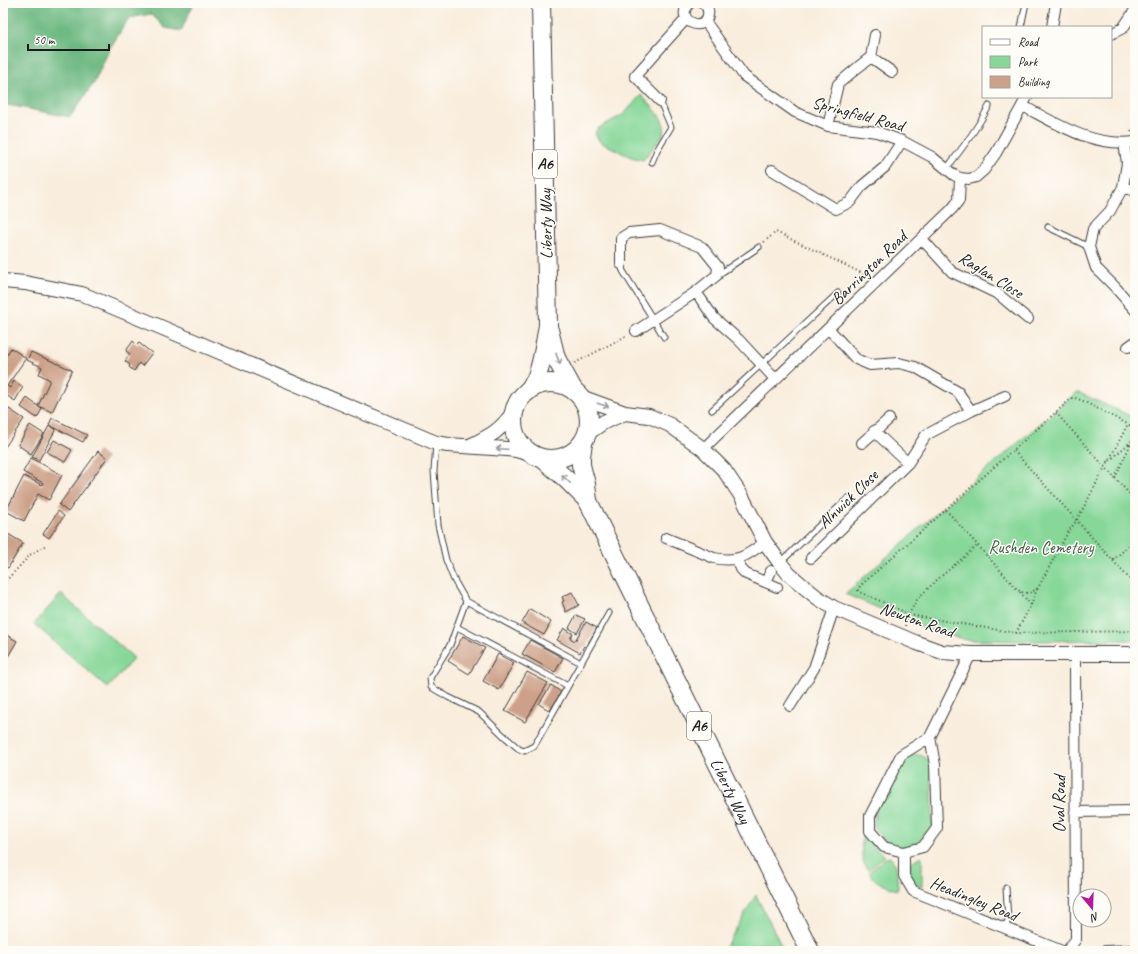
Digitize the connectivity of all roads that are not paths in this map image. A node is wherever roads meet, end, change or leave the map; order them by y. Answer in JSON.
{"nodes":[{"id":1,"x":541,"y":3,"type":"edge"},
{"id":2,"x":704,"y":3,"type":"edge"},
{"id":3,"x":1026,"y":3,"type":"edge"},
{"id":4,"x":1056,"y":3,"type":"edge"},
{"id":5,"x":686,"y":4,"type":"edge"},
{"id":6,"x":1135,"y":10,"type":"edge"},
{"id":7,"x":686,"y":19,"type":"junction"},
{"id":8,"x":705,"y":21,"type":"junction"},
{"id":9,"x":1020,"y":26,"type":"edge"},
{"id":10,"x":1052,"y":26,"type":"edge"},
{"id":11,"x":1112,"y":34,"type":"edge"},
{"id":12,"x":875,"y":35,"type":"dead end"},
{"id":13,"x":871,"y":57,"type":"junction"},
{"id":14,"x":892,"y":72,"type":"dead end"},
{"id":15,"x":660,"y":101,"type":"joint"},
{"id":16,"x":1025,"y":102,"type":"edge"},
{"id":17,"x":989,"y":106,"type":"dead end"},
{"id":18,"x":828,"y":126,"type":"junction"},
{"id":19,"x":902,"y":141,"type":"junction"},
{"id":20,"x":1135,"y":142,"type":"edge"},
{"id":21,"x":1124,"y":143,"type":"junction"},
{"id":22,"x":652,"y":162,"type":"dead end"},
{"id":23,"x":946,"y":169,"type":"junction"},
{"id":24,"x":772,"y":170,"type":"dead end"},
{"id":25,"x":960,"y":178,"type":"junction"},
{"id":26,"x":1123,"y":187,"type":"junction"},
{"id":27,"x":1135,"y":191,"type":"edge"},
{"id":28,"x":1048,"y":227,"type":"dead end"},
{"id":29,"x":922,"y":239,"type":"junction"},
{"id":30,"x":759,"y":247,"type":"road end"},
{"id":31,"x":1089,"y":247,"type":"junction"},
{"id":32,"x":621,"y":264,"type":"joint"},
{"id":33,"x":718,"y":275,"type":"junction"},
{"id":34,"x":3,"y":280,"type":"edge"},
{"id":35,"x":696,"y":292,"type":"junction"},
{"id":36,"x":838,"y":293,"type":"dead end"},
{"id":37,"x":1135,"y":310,"type":"edge"},
{"id":38,"x":654,"y":319,"type":"junction"},
{"id":39,"x":1028,"y":319,"type":"dead end"},
{"id":40,"x":548,"y":325,"type":"junction"},
{"id":41,"x":829,"y":329,"type":"junction"},
{"id":42,"x":636,"y":331,"type":"road end"},
{"id":43,"x":664,"y":337,"type":"dead end"},
{"id":44,"x":762,"y":365,"type":"junction"},
{"id":45,"x":775,"y":379,"type":"junction"},
{"id":46,"x":527,"y":392,"type":"junction"},
{"id":47,"x":577,"y":394,"type":"junction"},
{"id":48,"x":1005,"y":396,"type":"dead end"},
{"id":49,"x":712,"y":410,"type":"dead end"},
{"id":50,"x":514,"y":411,"type":"junction"},
{"id":51,"x":971,"y":411,"type":"junction"},
{"id":52,"x":625,"y":413,"type":"junction"},
{"id":53,"x":889,"y":419,"type":"dead end"},
{"id":54,"x":874,"y":431,"type":"junction"},
{"id":55,"x":585,"y":438,"type":"junction"},
{"id":56,"x":436,"y":443,"type":"junction"},
{"id":57,"x":862,"y":443,"type":"dead end"},
{"id":58,"x":470,"y":446,"type":"junction"},
{"id":59,"x":703,"y":449,"type":"junction"},
{"id":60,"x":538,"y":457,"type":"junction"},
{"id":61,"x":908,"y":463,"type":"junction"},
{"id":62,"x":848,"y":498,"type":"dead end"},
{"id":63,"x":588,"y":501,"type":"junction"},
{"id":64,"x":666,"y":538,"type":"dead end"},
{"id":65,"x":765,"y":542,"type":"junction"},
{"id":66,"x":811,"y":558,"type":"dead end"},
{"id":67,"x":737,"y":559,"type":"junction"},
{"id":68,"x":776,"y":567,"type":"junction"},
{"id":69,"x":766,"y":582,"type":"junction"},
{"id":70,"x":777,"y":587,"type":"dead end"},
{"id":71,"x":466,"y":601,"type":"junction"},
{"id":72,"x":834,"y":608,"type":"junction"},
{"id":73,"x":609,"y":613,"type":"dead end"},
{"id":74,"x":457,"y":626,"type":"junction"},
{"id":75,"x":971,"y":654,"type":"junction"},
{"id":76,"x":1075,"y":654,"type":"junction"},
{"id":77,"x":1135,"y":654,"type":"edge"},
{"id":78,"x":581,"y":663,"type":"junction"},
{"id":79,"x":568,"y":686,"type":"junction"},
{"id":80,"x":790,"y":706,"type":"dead end"},
{"id":81,"x":930,"y":737,"type":"junction"},
{"id":82,"x":1135,"y":811,"type":"edge"},
{"id":83,"x":1075,"y":812,"type":"junction"},
{"id":84,"x":904,"y":852,"type":"junction"},
{"id":85,"x":1006,"y":888,"type":"dead end"},
{"id":86,"x":1005,"y":928,"type":"junction"},
{"id":87,"x":1135,"y":950,"type":"edge"},
{"id":88,"x":810,"y":951,"type":"edge"},
{"id":89,"x":1062,"y":951,"type":"edge"},
{"id":90,"x":1067,"y":951,"type":"edge"},
{"id":91,"x":1105,"y":951,"type":"edge"}],
"edges":[{"from":1,"to":40,"type":"highway","name":"Liberty Way","number":"A6"},
{"from":2,"to":8,"type":"street"},
{"from":3,"to":9,"type":"lane"},
{"from":4,"to":10,"type":"street"},
{"from":5,"to":7,"type":"street"},
{"from":6,"to":11,"type":"street"},
{"from":7,"to":8,"type":"street"},
{"from":7,"to":15,"type":"street"},
{"from":8,"to":18,"type":"street","name":"Springfield Road"},
{"from":12,"to":13,"type":"street"},
{"from":13,"to":14,"type":"street"},
{"from":13,"to":18,"type":"street"},
{"from":15,"to":22,"type":"lane"},
{"from":16,"to":21,"type":"street"},
{"from":16,"to":25,"type":"street"},
{"from":17,"to":23,"type":"lane"},
{"from":18,"to":19,"type":"street","name":"Springfield Road"},
{"from":19,"to":23,"type":"street","name":"Springfield Road"},
{"from":19,"to":24,"type":"street"},
{"from":20,"to":21,"type":"street"},
{"from":21,"to":26,"type":"street"},
{"from":23,"to":25,"type":"street","name":"Springfield Road"},
{"from":25,"to":29,"type":"street","name":"Barrington Road"},
{"from":26,"to":27,"type":"street"},
{"from":26,"to":31,"type":"street"},
{"from":28,"to":31,"type":"lane"},
{"from":29,"to":39,"type":"street","name":"Raglan Close"},
{"from":29,"to":41,"type":"street","name":"Barrington Road"},
{"from":30,"to":33,"type":"lane"},
{"from":31,"to":37,"type":"street"},
{"from":32,"to":33,"type":"street"},
{"from":32,"to":38,"type":"lane"},
{"from":33,"to":35,"type":"street"},
{"from":34,"to":56,"type":"street"},
{"from":35,"to":38,"type":"street"},
{"from":35,"to":44,"type":"street"},
{"from":36,"to":44,"type":"lane"},
{"from":38,"to":42,"type":"street"},
{"from":38,"to":43,"type":"lane"},
{"from":40,"to":46,"type":"highway","name":"Liberty Way","number":"A6"},
{"from":40,"to":47,"type":"highway","name":"Liberty Way","number":"A6","one_way":true},
{"from":41,"to":45,"type":"street","name":"Barrington Road"},
{"from":41,"to":51,"type":"street"},
{"from":44,"to":45,"type":"street"},
{"from":44,"to":49,"type":"lane"},
{"from":45,"to":59,"type":"street","name":"Barrington Road"},
{"from":46,"to":47,"type":"highway"},
{"from":46,"to":50,"type":"highway"},
{"from":47,"to":52,"type":"street","name":"Newton Road","one_way":true},
{"from":47,"to":55,"type":"highway"},
{"from":48,"to":51,"type":"street","name":"Alnwick Close"},
{"from":50,"to":58,"type":"street"},
{"from":50,"to":60,"type":"highway"},
{"from":51,"to":61,"type":"street","name":"Alnwick Close"},
{"from":52,"to":55,"type":"street"},
{"from":52,"to":59,"type":"street","name":"Newton Road"},
{"from":53,"to":54,"type":"street","name":"Alnwick Close"},
{"from":54,"to":57,"type":"street","name":"Alnwick Close"},
{"from":54,"to":61,"type":"street"},
{"from":55,"to":60,"type":"highway"},
{"from":55,"to":63,"type":"highway","name":"Liberty Way","number":"A6"},
{"from":56,"to":58,"type":"street"},
{"from":56,"to":71,"type":"lane"},
{"from":60,"to":58,"type":"street","one_way":true},
{"from":59,"to":65,"type":"street","name":"Newton Road"},
{"from":63,"to":60,"type":"highway","name":"Liberty Way","number":"A6","one_way":true},
{"from":61,"to":66,"type":"street","name":"Alnwick Close"},
{"from":62,"to":68,"type":"lane"},
{"from":63,"to":88,"type":"highway","name":"Liberty Way","number":"A6"},
{"from":64,"to":67,"type":"street"},
{"from":65,"to":67,"type":"street"},
{"from":65,"to":68,"type":"street","name":"Newton Road"},
{"from":67,"to":69,"type":"street"},
{"from":68,"to":69,"type":"street"},
{"from":68,"to":72,"type":"street","name":"Newton Road"},
{"from":69,"to":70,"type":"street"},
{"from":71,"to":74,"type":"lane"},
{"from":71,"to":78,"type":"lane"},
{"from":72,"to":75,"type":"street","name":"Newton Road"},
{"from":72,"to":80,"type":"street"},
{"from":73,"to":78,"type":"lane"},
{"from":74,"to":79,"type":"lane"},
{"from":74,"to":79,"type":"lane"},
{"from":75,"to":76,"type":"street","name":"Newton Road"},
{"from":75,"to":81,"type":"street"},
{"from":76,"to":77,"type":"street","name":"Newton Road"},
{"from":76,"to":83,"type":"street","name":"Oval Road"},
{"from":78,"to":79,"type":"lane"},
{"from":81,"to":84,"type":"street"},
{"from":81,"to":84,"type":"street"},
{"from":82,"to":83,"type":"street"},
{"from":83,"to":90,"type":"street","name":"Oval Road"},
{"from":84,"to":86,"type":"street","name":"Headingley Road"},
{"from":85,"to":86,"type":"lane"},
{"from":86,"to":89,"type":"street","name":"Headingley Road"},
{"from":87,"to":91,"type":"street"}]}
